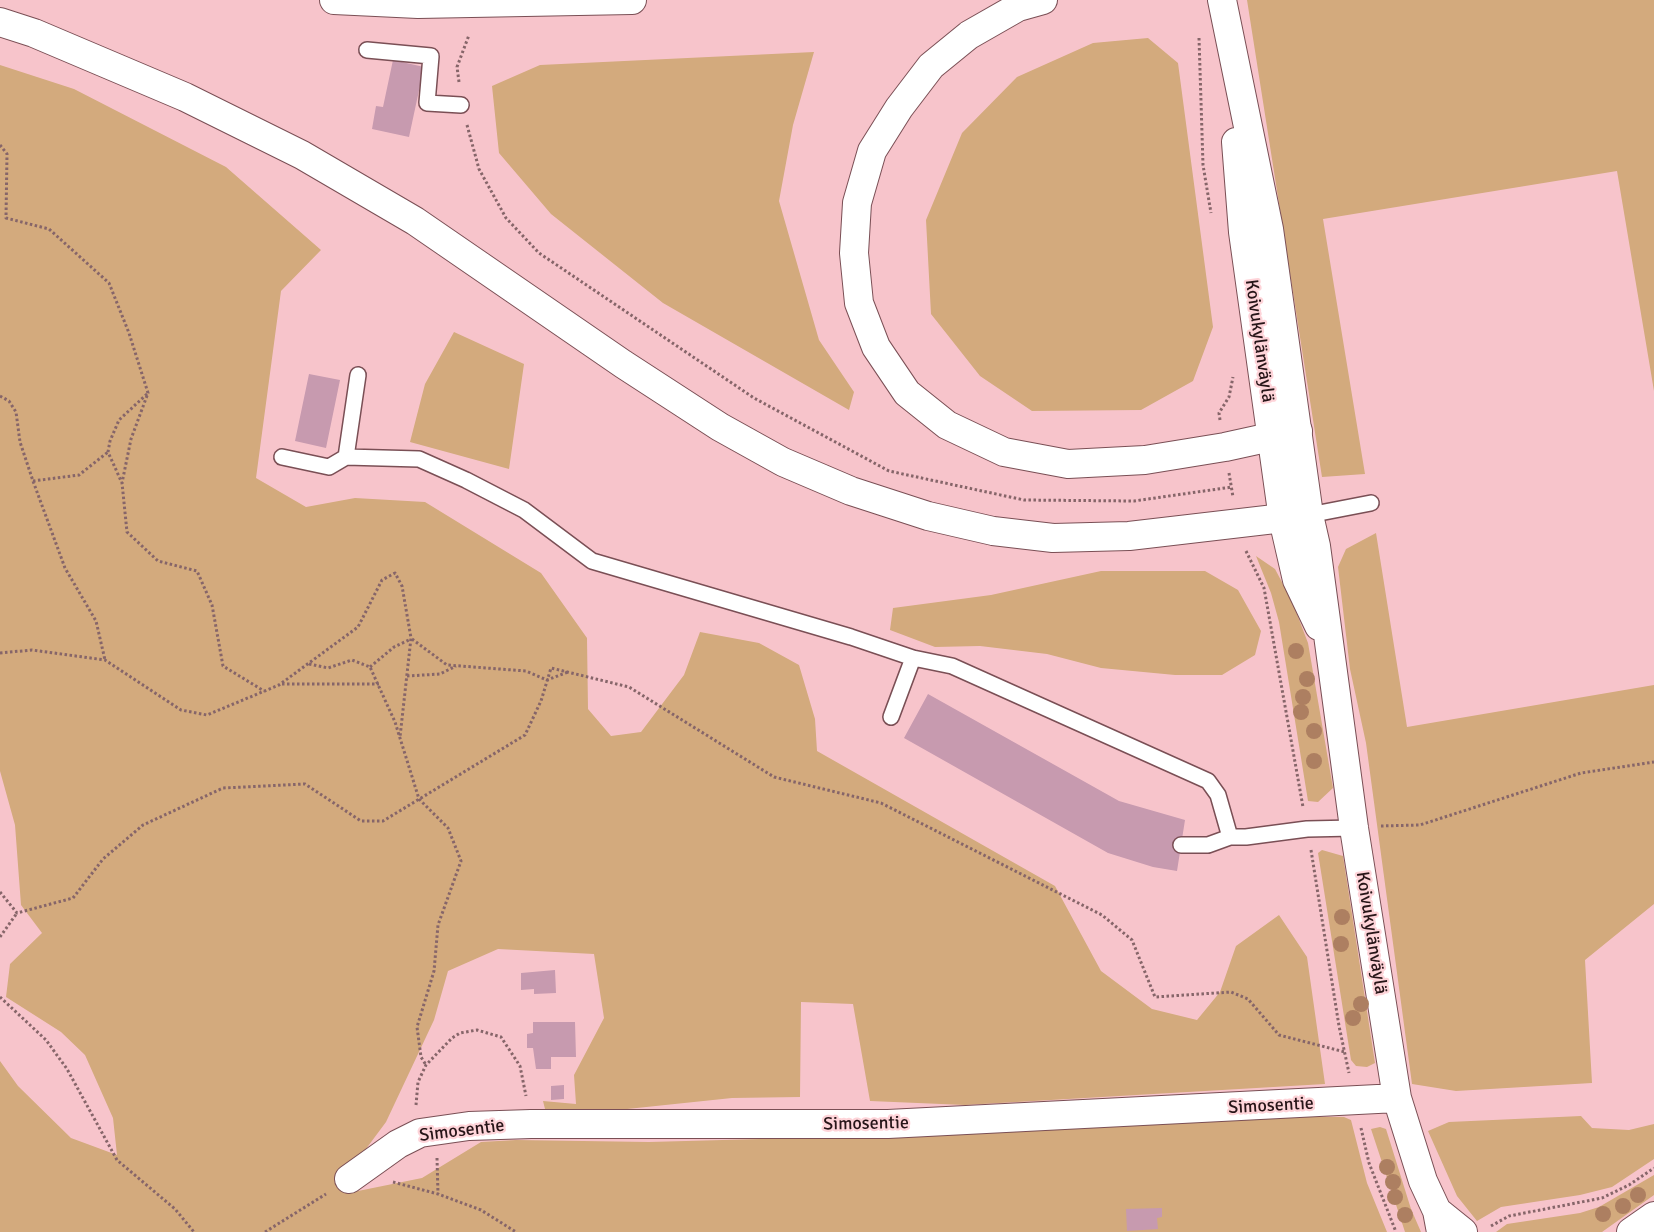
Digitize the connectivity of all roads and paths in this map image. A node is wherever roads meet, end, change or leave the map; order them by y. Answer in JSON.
{"nodes":[{"id":1,"x":334,"y":0,"type":"edge"},
{"id":2,"x":632,"y":0,"type":"edge"},
{"id":3,"x":1043,"y":0,"type":"edge"},
{"id":4,"x":1224,"y":12,"type":"edge"},
{"id":5,"x":0,"y":22,"type":"edge"},
{"id":6,"x":469,"y":35,"type":"dead end"},
{"id":7,"x":1198,"y":35,"type":"dead end"},
{"id":8,"x":367,"y":50,"type":"dead end"},
{"id":9,"x":461,"y":106,"type":"junction"},
{"id":10,"x":0,"y":145,"type":"edge"},
{"id":11,"x":1212,"y":223,"type":"dead end"},
{"id":12,"x":1234,"y":368,"type":"dead end"},
{"id":13,"x":358,"y":375,"type":"dead end"},
{"id":14,"x":148,"y":393,"type":"junction"},
{"id":15,"x":0,"y":396,"type":"edge"},
{"id":16,"x":1285,"y":433,"type":"junction"},
{"id":17,"x":1225,"y":447,"type":"junction"},
{"id":18,"x":108,"y":452,"type":"junction"},
{"id":19,"x":282,"y":457,"type":"dead end"},
{"id":20,"x":346,"y":457,"type":"junction"},
{"id":21,"x":33,"y":481,"type":"junction"},
{"id":22,"x":122,"y":483,"type":"junction"},
{"id":23,"x":1232,"y":487,"type":"junction"},
{"id":24,"x":1371,"y":503,"type":"dead end"},
{"id":25,"x":1296,"y":517,"type":"junction"},
{"id":26,"x":1238,"y":524,"type":"junction"},
{"id":27,"x":411,"y":638,"type":"junction"},
{"id":28,"x":0,"y":653,"type":"edge"},
{"id":29,"x":913,"y":658,"type":"junction"},
{"id":30,"x":105,"y":660,"type":"junction"},
{"id":31,"x":309,"y":664,"type":"junction"},
{"id":32,"x":457,"y":666,"type":"junction"},
{"id":33,"x":370,"y":667,"type":"junction"},
{"id":34,"x":568,"y":672,"type":"junction"},
{"id":35,"x":407,"y":676,"type":"junction"},
{"id":36,"x":547,"y":680,"type":"junction"},
{"id":37,"x":281,"y":684,"type":"junction"},
{"id":38,"x":378,"y":684,"type":"junction"},
{"id":39,"x":264,"y":692,"type":"junction"},
{"id":40,"x":891,"y":717,"type":"dead end"},
{"id":41,"x":400,"y":737,"type":"junction"},
{"id":42,"x":1654,"y":762,"type":"edge"},
{"id":43,"x":419,"y":798,"type":"junction"},
{"id":44,"x":1354,"y":828,"type":"junction"},
{"id":45,"x":1307,"y":829,"type":"junction"},
{"id":46,"x":1230,"y":837,"type":"junction"},
{"id":47,"x":1181,"y":845,"type":"dead end"},
{"id":48,"x":0,"y":892,"type":"edge"},
{"id":49,"x":18,"y":912,"type":"junction"},
{"id":50,"x":0,"y":937,"type":"edge"},
{"id":51,"x":0,"y":997,"type":"edge"},
{"id":52,"x":1345,"y":1052,"type":"junction"},
{"id":53,"x":426,"y":1065,"type":"junction"},
{"id":54,"x":1397,"y":1098,"type":"junction"},
{"id":55,"x":1355,"y":1101,"type":"junction"},
{"id":56,"x":531,"y":1124,"type":"junction"},
{"id":57,"x":428,"y":1132,"type":"junction"},
{"id":58,"x":374,"y":1162,"type":"junction"},
{"id":59,"x":1654,"y":1168,"type":"edge"},
{"id":60,"x":349,"y":1180,"type":"joint"},
{"id":61,"x":438,"y":1194,"type":"junction"},
{"id":62,"x":1654,"y":1216,"type":"edge"},
{"id":63,"x":1439,"y":1222,"type":"edge"},
{"id":64,"x":1475,"y":1230,"type":"edge"},
{"id":65,"x":194,"y":1232,"type":"edge"},
{"id":66,"x":265,"y":1232,"type":"edge"},
{"id":67,"x":516,"y":1232,"type":"edge"},
{"id":68,"x":1396,"y":1232,"type":"edge"},
{"id":69,"x":1631,"y":1232,"type":"edge"}],
"edges":[{"from":1,"to":2,"type":"main road"},
{"from":3,"to":17,"type":"main road"},
{"from":4,"to":16,"type":"main road","name":"Koivukylänväylä"},
{"from":5,"to":26,"type":"main road"},
{"from":6,"to":9,"type":"path"},
{"from":7,"to":11,"type":"path"},
{"from":8,"to":9,"type":"lane"},
{"from":9,"to":23,"type":"path"},
{"from":10,"to":14,"type":"path"},
{"from":12,"to":17,"type":"path"},
{"from":13,"to":20,"type":"lane"},
{"from":14,"to":18,"type":"path"},
{"from":14,"to":22,"type":"path"},
{"from":15,"to":21,"type":"path"},
{"from":16,"to":17,"type":"main road"},
{"from":16,"to":25,"type":"main road","name":"Koivukylänväylä"},
{"from":17,"to":23,"type":"path"},
{"from":18,"to":21,"type":"path"},
{"from":18,"to":22,"type":"path"},
{"from":19,"to":20,"type":"lane"},
{"from":20,"to":29,"type":"lane"},
{"from":21,"to":30,"type":"path"},
{"from":22,"to":39,"type":"path"},
{"from":23,"to":26,"type":"path"},
{"from":24,"to":25,"type":"lane"},
{"from":25,"to":26,"type":"main road"},
{"from":25,"to":44,"type":"main road","name":"Koivukylänväylä"},
{"from":26,"to":45,"type":"path"},
{"from":27,"to":31,"type":"path"},
{"from":27,"to":32,"type":"path"},
{"from":27,"to":33,"type":"path"},
{"from":27,"to":35,"type":"path"},
{"from":28,"to":30,"type":"path"},
{"from":29,"to":40,"type":"lane"},
{"from":29,"to":46,"type":"lane"},
{"from":30,"to":39,"type":"path"},
{"from":31,"to":33,"type":"path"},
{"from":31,"to":37,"type":"path"},
{"from":32,"to":35,"type":"path"},
{"from":32,"to":36,"type":"path"},
{"from":33,"to":38,"type":"path"},
{"from":34,"to":36,"type":"path"},
{"from":34,"to":36,"type":"path"},
{"from":34,"to":52,"type":"path"},
{"from":35,"to":41,"type":"path"},
{"from":36,"to":43,"type":"path"},
{"from":37,"to":38,"type":"path"},
{"from":37,"to":39,"type":"path"},
{"from":38,"to":41,"type":"path"},
{"from":41,"to":43,"type":"path"},
{"from":42,"to":44,"type":"path"},
{"from":43,"to":49,"type":"path"},
{"from":43,"to":53,"type":"path"},
{"from":44,"to":45,"type":"lane"},
{"from":44,"to":54,"type":"main road","name":"Koivukylänväylä"},
{"from":45,"to":46,"type":"lane"},
{"from":45,"to":52,"type":"path"},
{"from":46,"to":47,"type":"lane"},
{"from":48,"to":49,"type":"path"},
{"from":49,"to":50,"type":"path"},
{"from":51,"to":65,"type":"path"},
{"from":52,"to":55,"type":"path"},
{"from":53,"to":56,"type":"path"},
{"from":53,"to":57,"type":"path"},
{"from":54,"to":55,"type":"main road","name":"Simosentie"},
{"from":54,"to":63,"type":"main road","name":"Koivukylänväylä"},
{"from":55,"to":56,"type":"main road","name":"Simosentie"},
{"from":55,"to":68,"type":"path"},
{"from":56,"to":57,"type":"main road","name":"Simosentie"},
{"from":57,"to":58,"type":"main road","name":"Simosentie"},
{"from":57,"to":61,"type":"path"},
{"from":58,"to":60,"type":"main road","name":"Simosentie"},
{"from":58,"to":61,"type":"path"},
{"from":59,"to":64,"type":"path"},
{"from":60,"to":66,"type":"path"},
{"from":61,"to":67,"type":"path"},
{"from":62,"to":69,"type":"main road"},
{"from":63,"to":64,"type":"main road","name":"Koivukylänväylä"}]}
